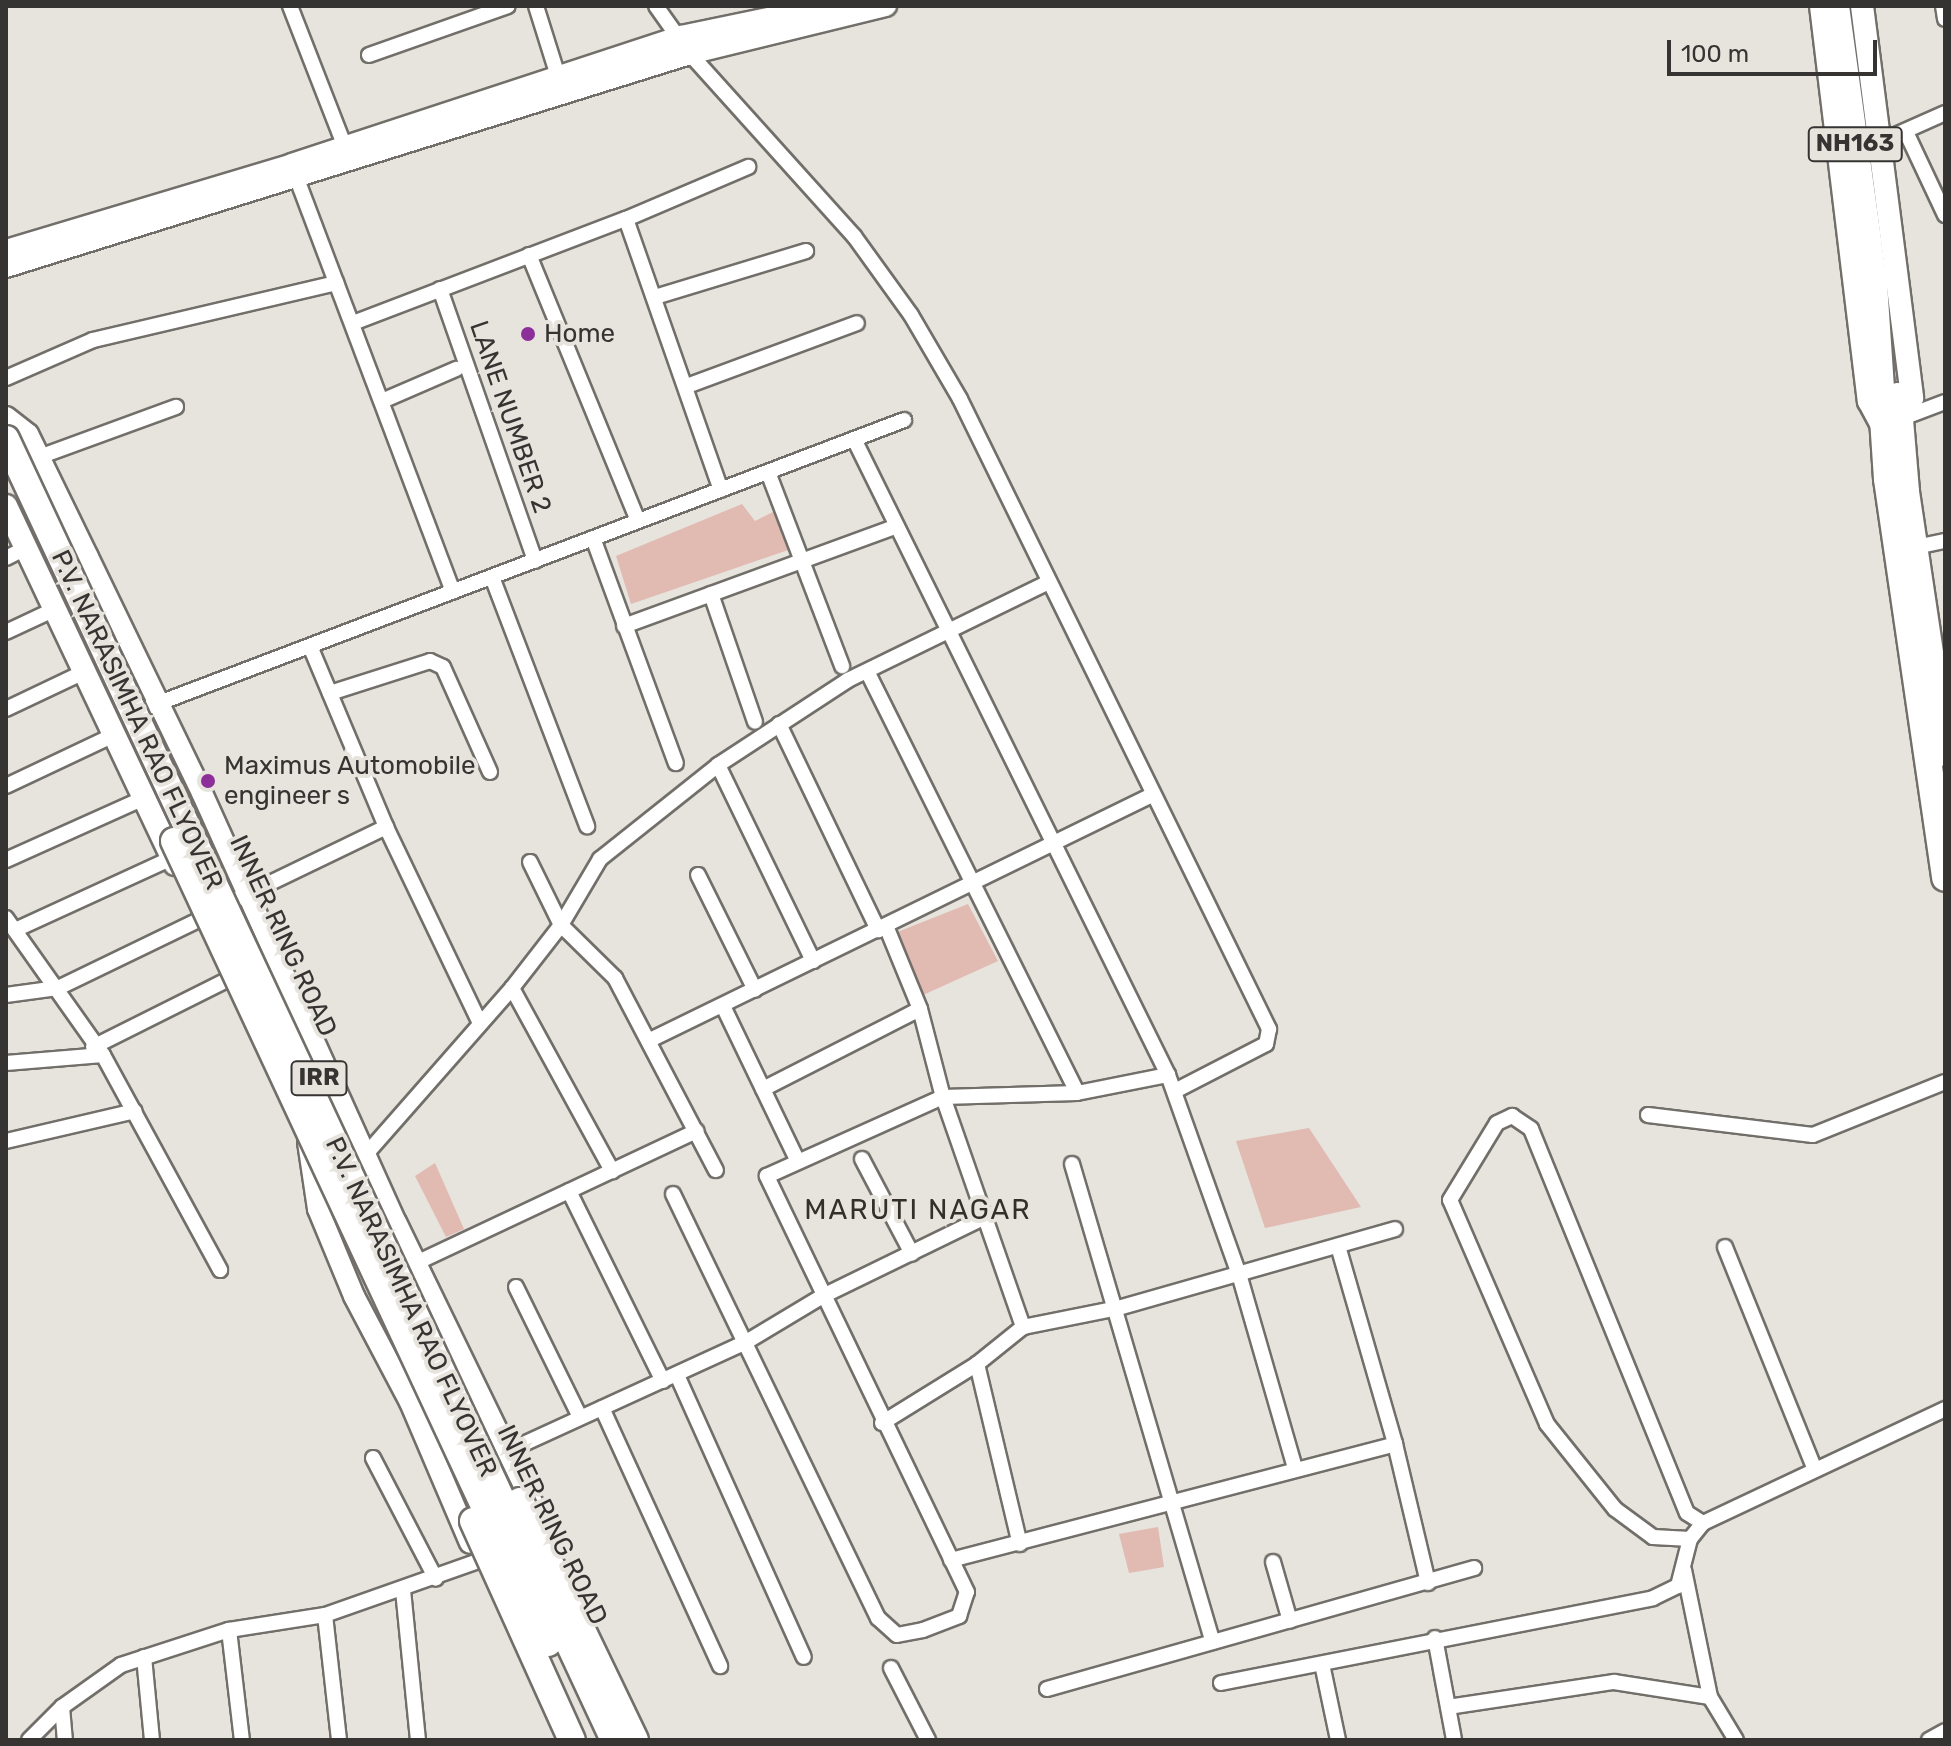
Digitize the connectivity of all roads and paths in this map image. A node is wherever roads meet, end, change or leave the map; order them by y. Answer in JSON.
{"nodes":[{"id":1,"x":290,"y":6,"type":"edge"},
{"id":2,"x":508,"y":6,"type":"edge"},
{"id":3,"x":536,"y":6,"type":"edge"},
{"id":4,"x":656,"y":6,"type":"edge"},
{"id":5,"x":826,"y":6,"type":"edge"},
{"id":6,"x":886,"y":6,"type":"edge"},
{"id":7,"x":1821,"y":6,"type":"edge"},
{"id":8,"x":1836,"y":6,"type":"edge"},
{"id":9,"x":1852,"y":6,"type":"edge"},
{"id":10,"x":1862,"y":6,"type":"edge"},
{"id":11,"x":1943,"y":6,"type":"edge"},
{"id":12,"x":1945,"y":19,"type":"edge"},
{"id":13,"x":686,"y":45,"type":"junction"},
{"id":14,"x":369,"y":55,"type":"dead end"},
{"id":15,"x":558,"y":76,"type":"junction"},
{"id":16,"x":1945,"y":113,"type":"edge"},
{"id":17,"x":1906,"y":132,"type":"junction"},
{"id":18,"x":1880,"y":142,"type":"junction"},
{"id":19,"x":345,"y":147,"type":"junction"},
{"id":20,"x":748,"y":167,"type":"dead end"},
{"id":21,"x":297,"y":179,"type":"junction"},
{"id":22,"x":1945,"y":215,"type":"edge"},
{"id":23,"x":626,"y":219,"type":"junction"},
{"id":24,"x":6,"y":250,"type":"edge"},
{"id":25,"x":806,"y":251,"type":"dead end"},
{"id":26,"x":529,"y":255,"type":"junction"},
{"id":27,"x":6,"y":267,"type":"edge"},
{"id":28,"x":1882,"y":281,"type":"junction"},
{"id":29,"x":336,"y":283,"type":"junction"},
{"id":30,"x":440,"y":289,"type":"junction"},
{"id":31,"x":655,"y":297,"type":"junction"},
{"id":32,"x":353,"y":323,"type":"junction"},
{"id":33,"x":857,"y":323,"type":"dead end"},
{"id":34,"x":456,"y":369,"type":"dead end"},
{"id":35,"x":6,"y":378,"type":"edge"},
{"id":36,"x":687,"y":386,"type":"junction"},
{"id":37,"x":382,"y":401,"type":"junction"},
{"id":38,"x":1945,"y":402,"type":"edge"},
{"id":39,"x":176,"y":407,"type":"dead end"},
{"id":40,"x":6,"y":419,"type":"edge"},
{"id":41,"x":904,"y":420,"type":"dead end"},
{"id":42,"x":1891,"y":422,"type":"junction"},
{"id":43,"x":6,"y":439,"type":"edge"},
{"id":44,"x":854,"y":439,"type":"junction"},
{"id":45,"x":39,"y":457,"type":"junction"},
{"id":46,"x":768,"y":472,"type":"junction"},
{"id":47,"x":6,"y":481,"type":"edge"},
{"id":48,"x":721,"y":490,"type":"junction"},
{"id":49,"x":6,"y":506,"type":"edge"},
{"id":50,"x":638,"y":521,"type":"junction"},
{"id":51,"x":894,"y":527,"type":"junction"},
{"id":52,"x":593,"y":538,"type":"junction"},
{"id":53,"x":1945,"y":541,"type":"edge"},
{"id":54,"x":1916,"y":547,"type":"junction"},
{"id":55,"x":16,"y":553,"type":"edge"},
{"id":56,"x":535,"y":561,"type":"junction"},
{"id":57,"x":802,"y":561,"type":"junction"},
{"id":58,"x":492,"y":577,"type":"junction"},
{"id":59,"x":1047,"y":583,"type":"junction"},
{"id":60,"x":453,"y":592,"type":"junction"},
{"id":61,"x":711,"y":594,"type":"junction"},
{"id":62,"x":55,"y":609,"type":"junction"},
{"id":63,"x":624,"y":626,"type":"junction"},
{"id":64,"x":951,"y":630,"type":"junction"},
{"id":65,"x":6,"y":632,"type":"edge"},
{"id":66,"x":310,"y":646,"type":"junction"},
{"id":67,"x":842,"y":666,"type":"dead end"},
{"id":68,"x":84,"y":672,"type":"junction"},
{"id":69,"x":868,"y":673,"type":"junction"},
{"id":70,"x":330,"y":693,"type":"junction"},
{"id":71,"x":152,"y":706,"type":"junction"},
{"id":72,"x":6,"y":709,"type":"edge"},
{"id":73,"x":755,"y":722,"type":"dead end"},
{"id":74,"x":779,"y":724,"type":"junction"},
{"id":75,"x":114,"y":735,"type":"junction"},
{"id":76,"x":1945,"y":753,"type":"edge"},
{"id":77,"x":676,"y":763,"type":"dead end"},
{"id":78,"x":718,"y":765,"type":"junction"},
{"id":79,"x":490,"y":772,"type":"dead end"},
{"id":80,"x":6,"y":786,"type":"edge"},
{"id":81,"x":1152,"y":795,"type":"junction"},
{"id":82,"x":144,"y":798,"type":"junction"},
{"id":83,"x":587,"y":826,"type":"dead end"},
{"id":84,"x":386,"y":827,"type":"junction"},
{"id":85,"x":1054,"y":844,"type":"junction"},
{"id":86,"x":172,"y":858,"type":"junction"},
{"id":87,"x":6,"y":860,"type":"edge"},
{"id":88,"x":530,"y":862,"type":"dead end"},
{"id":89,"x":698,"y":875,"type":"dead end"},
{"id":90,"x":1945,"y":878,"type":"edge"},
{"id":91,"x":972,"y":883,"type":"junction"},
{"id":92,"x":241,"y":897,"type":"junction"},
{"id":93,"x":201,"y":919,"type":"junction"},
{"id":94,"x":11,"y":924,"type":"edge"},
{"id":95,"x":561,"y":925,"type":"junction"},
{"id":96,"x":882,"y":928,"type":"junction"},
{"id":97,"x":248,"y":929,"type":"junction"},
{"id":98,"x":214,"y":946,"type":"junction"},
{"id":99,"x":813,"y":961,"type":"junction"},
{"id":100,"x":229,"y":979,"type":"junction"},
{"id":101,"x":58,"y":988,"type":"junction"},
{"id":102,"x":512,"y":988,"type":"junction"},
{"id":103,"x":755,"y":990,"type":"junction"},
{"id":104,"x":6,"y":995,"type":"edge"},
{"id":105,"x":723,"y":1006,"type":"junction"},
{"id":106,"x":920,"y":1009,"type":"junction"},
{"id":107,"x":479,"y":1021,"type":"junction"},
{"id":108,"x":650,"y":1040,"type":"junction"},
{"id":109,"x":98,"y":1051,"type":"junction"},
{"id":110,"x":6,"y":1063,"type":"edge"},
{"id":111,"x":1168,"y":1075,"type":"junction"},
{"id":112,"x":1945,"y":1082,"type":"edge"},
{"id":113,"x":763,"y":1089,"type":"junction"},
{"id":114,"x":1175,"y":1091,"type":"junction"},
{"id":115,"x":1077,"y":1093,"type":"junction"},
{"id":116,"x":943,"y":1097,"type":"junction"},
{"id":117,"x":135,"y":1111,"type":"junction"},
{"id":118,"x":1648,"y":1115,"type":"dead end"},
{"id":119,"x":696,"y":1131,"type":"junction"},
{"id":120,"x":6,"y":1141,"type":"edge"},
{"id":121,"x":862,"y":1159,"type":"dead end"},
{"id":122,"x":361,"y":1160,"type":"junction"},
{"id":123,"x":797,"y":1160,"type":"junction"},
{"id":124,"x":1072,"y":1164,"type":"dead end"},
{"id":125,"x":716,"y":1170,"type":"dead end"},
{"id":126,"x":612,"y":1171,"type":"junction"},
{"id":127,"x":569,"y":1191,"type":"junction"},
{"id":128,"x":673,"y":1194,"type":"dead end"},
{"id":129,"x":983,"y":1218,"type":"junction"},
{"id":130,"x":1395,"y":1229,"type":"dead end"},
{"id":131,"x":372,"y":1244,"type":"junction"},
{"id":132,"x":1338,"y":1246,"type":"junction"},
{"id":133,"x":1725,"y":1247,"type":"dead end"},
{"id":134,"x":912,"y":1254,"type":"junction"},
{"id":135,"x":416,"y":1263,"type":"junction"},
{"id":136,"x":220,"y":1270,"type":"dead end"},
{"id":137,"x":1239,"y":1274,"type":"junction"},
{"id":138,"x":516,"y":1287,"type":"dead end"},
{"id":139,"x":823,"y":1296,"type":"junction"},
{"id":140,"x":1118,"y":1308,"type":"junction"},
{"id":141,"x":1023,"y":1327,"type":"junction"},
{"id":142,"x":748,"y":1341,"type":"junction"},
{"id":143,"x":977,"y":1364,"type":"junction"},
{"id":144,"x":670,"y":1378,"type":"junction"},
{"id":145,"x":602,"y":1408,"type":"junction"},
{"id":146,"x":1945,"y":1409,"type":"edge"},
{"id":147,"x":580,"y":1417,"type":"junction"},
{"id":148,"x":882,"y":1423,"type":"junction"},
{"id":149,"x":1395,"y":1444,"type":"junction"},
{"id":150,"x":508,"y":1451,"type":"junction"},
{"id":151,"x":373,"y":1458,"type":"dead end"},
{"id":152,"x":1295,"y":1468,"type":"junction"},
{"id":153,"x":1815,"y":1470,"type":"junction"},
{"id":154,"x":1173,"y":1503,"type":"junction"},
{"id":155,"x":1703,"y":1523,"type":"junction"},
{"id":156,"x":1690,"y":1539,"type":"junction"},
{"id":157,"x":1020,"y":1544,"type":"junction"},
{"id":158,"x":488,"y":1558,"type":"junction"},
{"id":159,"x":951,"y":1560,"type":"junction"},
{"id":160,"x":1273,"y":1562,"type":"dead end"},
{"id":161,"x":1474,"y":1568,"type":"dead end"},
{"id":162,"x":1684,"y":1570,"type":"junction"},
{"id":163,"x":436,"y":1579,"type":"junction"},
{"id":164,"x":1428,"y":1583,"type":"junction"},
{"id":165,"x":403,"y":1590,"type":"junction"},
{"id":166,"x":325,"y":1615,"type":"junction"},
{"id":167,"x":1290,"y":1621,"type":"junction"},
{"id":168,"x":229,"y":1630,"type":"junction"},
{"id":169,"x":1435,"y":1638,"type":"junction"},
{"id":170,"x":1213,"y":1642,"type":"junction"},
{"id":171,"x":144,"y":1657,"type":"junction"},
{"id":172,"x":585,"y":1657,"type":"junction"},
{"id":173,"x":804,"y":1657,"type":"dead end"},
{"id":174,"x":1322,"y":1664,"type":"junction"},
{"id":175,"x":720,"y":1666,"type":"dead end"},
{"id":176,"x":891,"y":1668,"type":"dead end"},
{"id":177,"x":1221,"y":1683,"type":"dead end"},
{"id":178,"x":1047,"y":1689,"type":"dead end"},
{"id":179,"x":1710,"y":1697,"type":"junction"},
{"id":180,"x":62,"y":1707,"type":"junction"},
{"id":181,"x":1448,"y":1707,"type":"junction"},
{"id":182,"x":1945,"y":1731,"type":"edge"},
{"id":183,"x":29,"y":1740,"type":"edge"},
{"id":184,"x":65,"y":1740,"type":"edge"},
{"id":185,"x":152,"y":1740,"type":"edge"},
{"id":186,"x":242,"y":1740,"type":"edge"},
{"id":187,"x":339,"y":1740,"type":"edge"},
{"id":188,"x":418,"y":1740,"type":"edge"},
{"id":189,"x":560,"y":1740,"type":"edge"},
{"id":190,"x":572,"y":1740,"type":"edge"},
{"id":191,"x":580,"y":1740,"type":"edge"},
{"id":192,"x":594,"y":1740,"type":"edge"},
{"id":193,"x":614,"y":1740,"type":"edge"},
{"id":194,"x":624,"y":1740,"type":"edge"},
{"id":195,"x":635,"y":1740,"type":"edge"},
{"id":196,"x":928,"y":1740,"type":"edge"},
{"id":197,"x":1338,"y":1740,"type":"edge"},
{"id":198,"x":1454,"y":1740,"type":"edge"},
{"id":199,"x":1736,"y":1740,"type":"edge"},
{"id":200,"x":1929,"y":1740,"type":"edge"}],
"edges":[{"from":1,"to":19,"type":"street"},
{"from":2,"to":14,"type":"street"},
{"from":3,"to":15,"type":"street"},
{"from":4,"to":13,"type":"street"},
{"from":5,"to":13,"type":"street"},
{"from":6,"to":13,"type":"street"},
{"from":7,"to":42,"type":"main road"},
{"from":8,"to":28,"type":"highway","number":"NH163"},
{"from":9,"to":28,"type":"highway","number":"NH163"},
{"from":10,"to":18,"type":"main road"},
{"from":11,"to":12,"type":"street"},
{"from":13,"to":15,"type":"street"},
{"from":13,"to":21,"type":"street"},
{"from":13,"to":59,"type":"street"},
{"from":15,"to":19,"type":"street"},
{"from":16,"to":17,"type":"street"},
{"from":17,"to":18,"type":"street"},
{"from":17,"to":22,"type":"street"},
{"from":18,"to":42,"type":"main road"},
{"from":19,"to":24,"type":"street"},
{"from":20,"to":23,"type":"street"},
{"from":21,"to":27,"type":"street"},
{"from":21,"to":29,"type":"street"},
{"from":23,"to":26,"type":"street"},
{"from":23,"to":31,"type":"street"},
{"from":25,"to":31,"type":"street"},
{"from":26,"to":30,"type":"street"},
{"from":26,"to":50,"type":"street"},
{"from":28,"to":42,"type":"highway","number":"NH163"},
{"from":29,"to":32,"type":"street"},
{"from":29,"to":35,"type":"street"},
{"from":30,"to":32,"type":"street"},
{"from":30,"to":56,"type":"street","name":"LANE NUMBER 2"},
{"from":31,"to":36,"type":"street"},
{"from":32,"to":37,"type":"street"},
{"from":33,"to":36,"type":"street"},
{"from":34,"to":37,"type":"street"},
{"from":36,"to":48,"type":"street"},
{"from":37,"to":60,"type":"street"},
{"from":38,"to":42,"type":"street"},
{"from":39,"to":45,"type":"street"},
{"from":40,"to":45,"type":"street"},
{"from":40,"to":71,"type":"main road","name":"INNER RING ROAD","number":"IRR"},
{"from":41,"to":44,"type":"street"},
{"from":42,"to":54,"type":"highway","number":"NH163"},
{"from":42,"to":90,"type":"highway","number":"NH163"},
{"from":43,"to":131,"type":"highway","name":"P.V. NARASIMHA RAO FLYOVER","bridge":true},
{"from":44,"to":46,"type":"street"},
{"from":44,"to":51,"type":"street"},
{"from":45,"to":71,"type":"street"},
{"from":46,"to":48,"type":"street"},
{"from":46,"to":57,"type":"street"},
{"from":47,"to":131,"type":"highway","name":"P.V. NARASIMHA RAO FLYOVER","bridge":true},
{"from":48,"to":50,"type":"street"},
{"from":49,"to":55,"type":"main road","number":"IRR"},
{"from":50,"to":52,"type":"street"},
{"from":51,"to":57,"type":"street"},
{"from":51,"to":64,"type":"street"},
{"from":52,"to":56,"type":"street"},
{"from":52,"to":63,"type":"street"},
{"from":53,"to":54,"type":"street"},
{"from":54,"to":76,"type":"highway","number":"NH163"},
{"from":55,"to":62,"type":"main road","number":"IRR"},
{"from":56,"to":58,"type":"street"},
{"from":57,"to":61,"type":"street"},
{"from":57,"to":67,"type":"street"},
{"from":58,"to":60,"type":"street"},
{"from":58,"to":83,"type":"street"},
{"from":59,"to":64,"type":"street"},
{"from":59,"to":81,"type":"street"},
{"from":60,"to":66,"type":"street"},
{"from":61,"to":63,"type":"street"},
{"from":61,"to":73,"type":"street"},
{"from":62,"to":65,"type":"street"},
{"from":62,"to":68,"type":"main road","number":"IRR"},
{"from":63,"to":77,"type":"street"},
{"from":64,"to":69,"type":"street"},
{"from":64,"to":85,"type":"street"},
{"from":66,"to":70,"type":"street"},
{"from":66,"to":71,"type":"street"},
{"from":68,"to":72,"type":"street"},
{"from":68,"to":75,"type":"main road","number":"IRR"},
{"from":69,"to":74,"type":"street"},
{"from":69,"to":91,"type":"street"},
{"from":70,"to":79,"type":"street"},
{"from":70,"to":84,"type":"street"},
{"from":71,"to":92,"type":"main road","name":"INNER RING ROAD","number":"IRR"},
{"from":74,"to":78,"type":"street"},
{"from":74,"to":96,"type":"street"},
{"from":75,"to":80,"type":"street"},
{"from":75,"to":82,"type":"main road","number":"IRR"},
{"from":78,"to":95,"type":"street"},
{"from":78,"to":99,"type":"street"},
{"from":81,"to":85,"type":"street"},
{"from":81,"to":114,"type":"street"},
{"from":82,"to":86,"type":"main road","number":"IRR"},
{"from":82,"to":87,"type":"street"},
{"from":84,"to":92,"type":"street"},
{"from":84,"to":107,"type":"street"},
{"from":85,"to":91,"type":"street"},
{"from":85,"to":111,"type":"street"},
{"from":86,"to":93,"type":"main road","number":"IRR"},
{"from":86,"to":94,"type":"street"},
{"from":88,"to":95,"type":"street"},
{"from":89,"to":103,"type":"street"},
{"from":91,"to":96,"type":"street"},
{"from":91,"to":115,"type":"street"},
{"from":92,"to":97,"type":"main road","name":"INNER RING ROAD","number":"IRR"},
{"from":92,"to":122,"type":"street"},
{"from":93,"to":98,"type":"main road","number":"IRR"},
{"from":93,"to":101,"type":"street"},
{"from":94,"to":101,"type":"street"},
{"from":95,"to":102,"type":"street"},
{"from":95,"to":108,"type":"street"},
{"from":96,"to":99,"type":"street"},
{"from":96,"to":106,"type":"street"},
{"from":97,"to":98,"type":"main road"},
{"from":97,"to":122,"type":"main road","name":"INNER RING ROAD","number":"IRR"},
{"from":98,"to":100,"type":"main road","number":"IRR"},
{"from":99,"to":103,"type":"street"},
{"from":100,"to":109,"type":"street"},
{"from":100,"to":158,"type":"main road","number":"IRR"},
{"from":101,"to":104,"type":"street"},
{"from":101,"to":109,"type":"street"},
{"from":102,"to":107,"type":"street"},
{"from":102,"to":126,"type":"street"},
{"from":103,"to":105,"type":"street"},
{"from":105,"to":108,"type":"street"},
{"from":105,"to":113,"type":"street"},
{"from":106,"to":113,"type":"street"},
{"from":106,"to":116,"type":"street"},
{"from":107,"to":122,"type":"street"},
{"from":108,"to":119,"type":"street"},
{"from":109,"to":110,"type":"street"},
{"from":109,"to":117,"type":"street"},
{"from":111,"to":114,"type":"street"},
{"from":111,"to":115,"type":"street"},
{"from":112,"to":118,"type":"street"},
{"from":113,"to":123,"type":"street"},
{"from":114,"to":137,"type":"street"},
{"from":115,"to":116,"type":"street"},
{"from":116,"to":123,"type":"street"},
{"from":116,"to":129,"type":"street"},
{"from":117,"to":120,"type":"street"},
{"from":117,"to":136,"type":"street"},
{"from":119,"to":125,"type":"street"},
{"from":119,"to":126,"type":"street"},
{"from":121,"to":134,"type":"street"},
{"from":122,"to":135,"type":"street"},
{"from":122,"to":172,"type":"main road","name":"INNER RING ROAD","number":"IRR"},
{"from":123,"to":139,"type":"street"},
{"from":124,"to":140,"type":"street"},
{"from":126,"to":127,"type":"street"},
{"from":127,"to":135,"type":"street"},
{"from":127,"to":144,"type":"street"},
{"from":128,"to":142,"type":"street"},
{"from":129,"to":134,"type":"street"},
{"from":129,"to":141,"type":"street"},
{"from":130,"to":132,"type":"street"},
{"from":131,"to":190,"type":"highway","bridge":true},
{"from":131,"to":192,"type":"highway","name":"P.V. NARASIMHA RAO FLYOVER","bridge":true},
{"from":131,"to":193,"type":"highway","name":"P.V. NARASIMHA RAO FLYOVER","bridge":true},
{"from":131,"to":195,"type":"highway","bridge":true},
{"from":132,"to":137,"type":"street"},
{"from":132,"to":149,"type":"street"},
{"from":133,"to":153,"type":"street"},
{"from":134,"to":139,"type":"street"},
{"from":135,"to":150,"type":"street"},
{"from":137,"to":140,"type":"street"},
{"from":137,"to":152,"type":"street"},
{"from":138,"to":147,"type":"street"},
{"from":139,"to":142,"type":"street"},
{"from":139,"to":148,"type":"street"},
{"from":140,"to":141,"type":"street"},
{"from":140,"to":154,"type":"street"},
{"from":141,"to":143,"type":"street"},
{"from":142,"to":144,"type":"street"},
{"from":142,"to":159,"type":"street"},
{"from":143,"to":148,"type":"street"},
{"from":143,"to":157,"type":"street"},
{"from":144,"to":145,"type":"street"},
{"from":144,"to":173,"type":"street"},
{"from":145,"to":147,"type":"street"},
{"from":145,"to":175,"type":"street"},
{"from":146,"to":153,"type":"street"},
{"from":147,"to":150,"type":"street"},
{"from":148,"to":159,"type":"street"},
{"from":149,"to":152,"type":"street"},
{"from":149,"to":164,"type":"street"},
{"from":150,"to":172,"type":"street"},
{"from":151,"to":163,"type":"street"},
{"from":152,"to":154,"type":"street"},
{"from":153,"to":155,"type":"street"},
{"from":154,"to":157,"type":"street"},
{"from":154,"to":170,"type":"street"},
{"from":155,"to":156,"type":"street"},
{"from":155,"to":156,"type":"street"},
{"from":156,"to":162,"type":"street"},
{"from":157,"to":159,"type":"street"},
{"from":158,"to":163,"type":"street"},
{"from":158,"to":189,"type":"street"},
{"from":158,"to":191,"type":"main road","number":"IRR"},
{"from":160,"to":167,"type":"street"},
{"from":161,"to":164,"type":"street"},
{"from":162,"to":169,"type":"street"},
{"from":162,"to":179,"type":"street"},
{"from":163,"to":165,"type":"street"},
{"from":164,"to":167,"type":"street"},
{"from":165,"to":166,"type":"street"},
{"from":165,"to":188,"type":"street"},
{"from":166,"to":168,"type":"street"},
{"from":166,"to":187,"type":"street"},
{"from":167,"to":170,"type":"street"},
{"from":168,"to":171,"type":"street"},
{"from":168,"to":186,"type":"street"},
{"from":169,"to":174,"type":"street"},
{"from":169,"to":181,"type":"street"},
{"from":170,"to":178,"type":"street"},
{"from":171,"to":180,"type":"street"},
{"from":171,"to":185,"type":"street"},
{"from":172,"to":194,"type":"main road","name":"INNER RING ROAD","number":"IRR"},
{"from":174,"to":177,"type":"street"},
{"from":174,"to":197,"type":"street"},
{"from":176,"to":196,"type":"street"},
{"from":179,"to":181,"type":"street"},
{"from":179,"to":199,"type":"street"},
{"from":180,"to":183,"type":"street"},
{"from":180,"to":184,"type":"street"},
{"from":181,"to":198,"type":"street"},
{"from":182,"to":200,"type":"street"}]}
